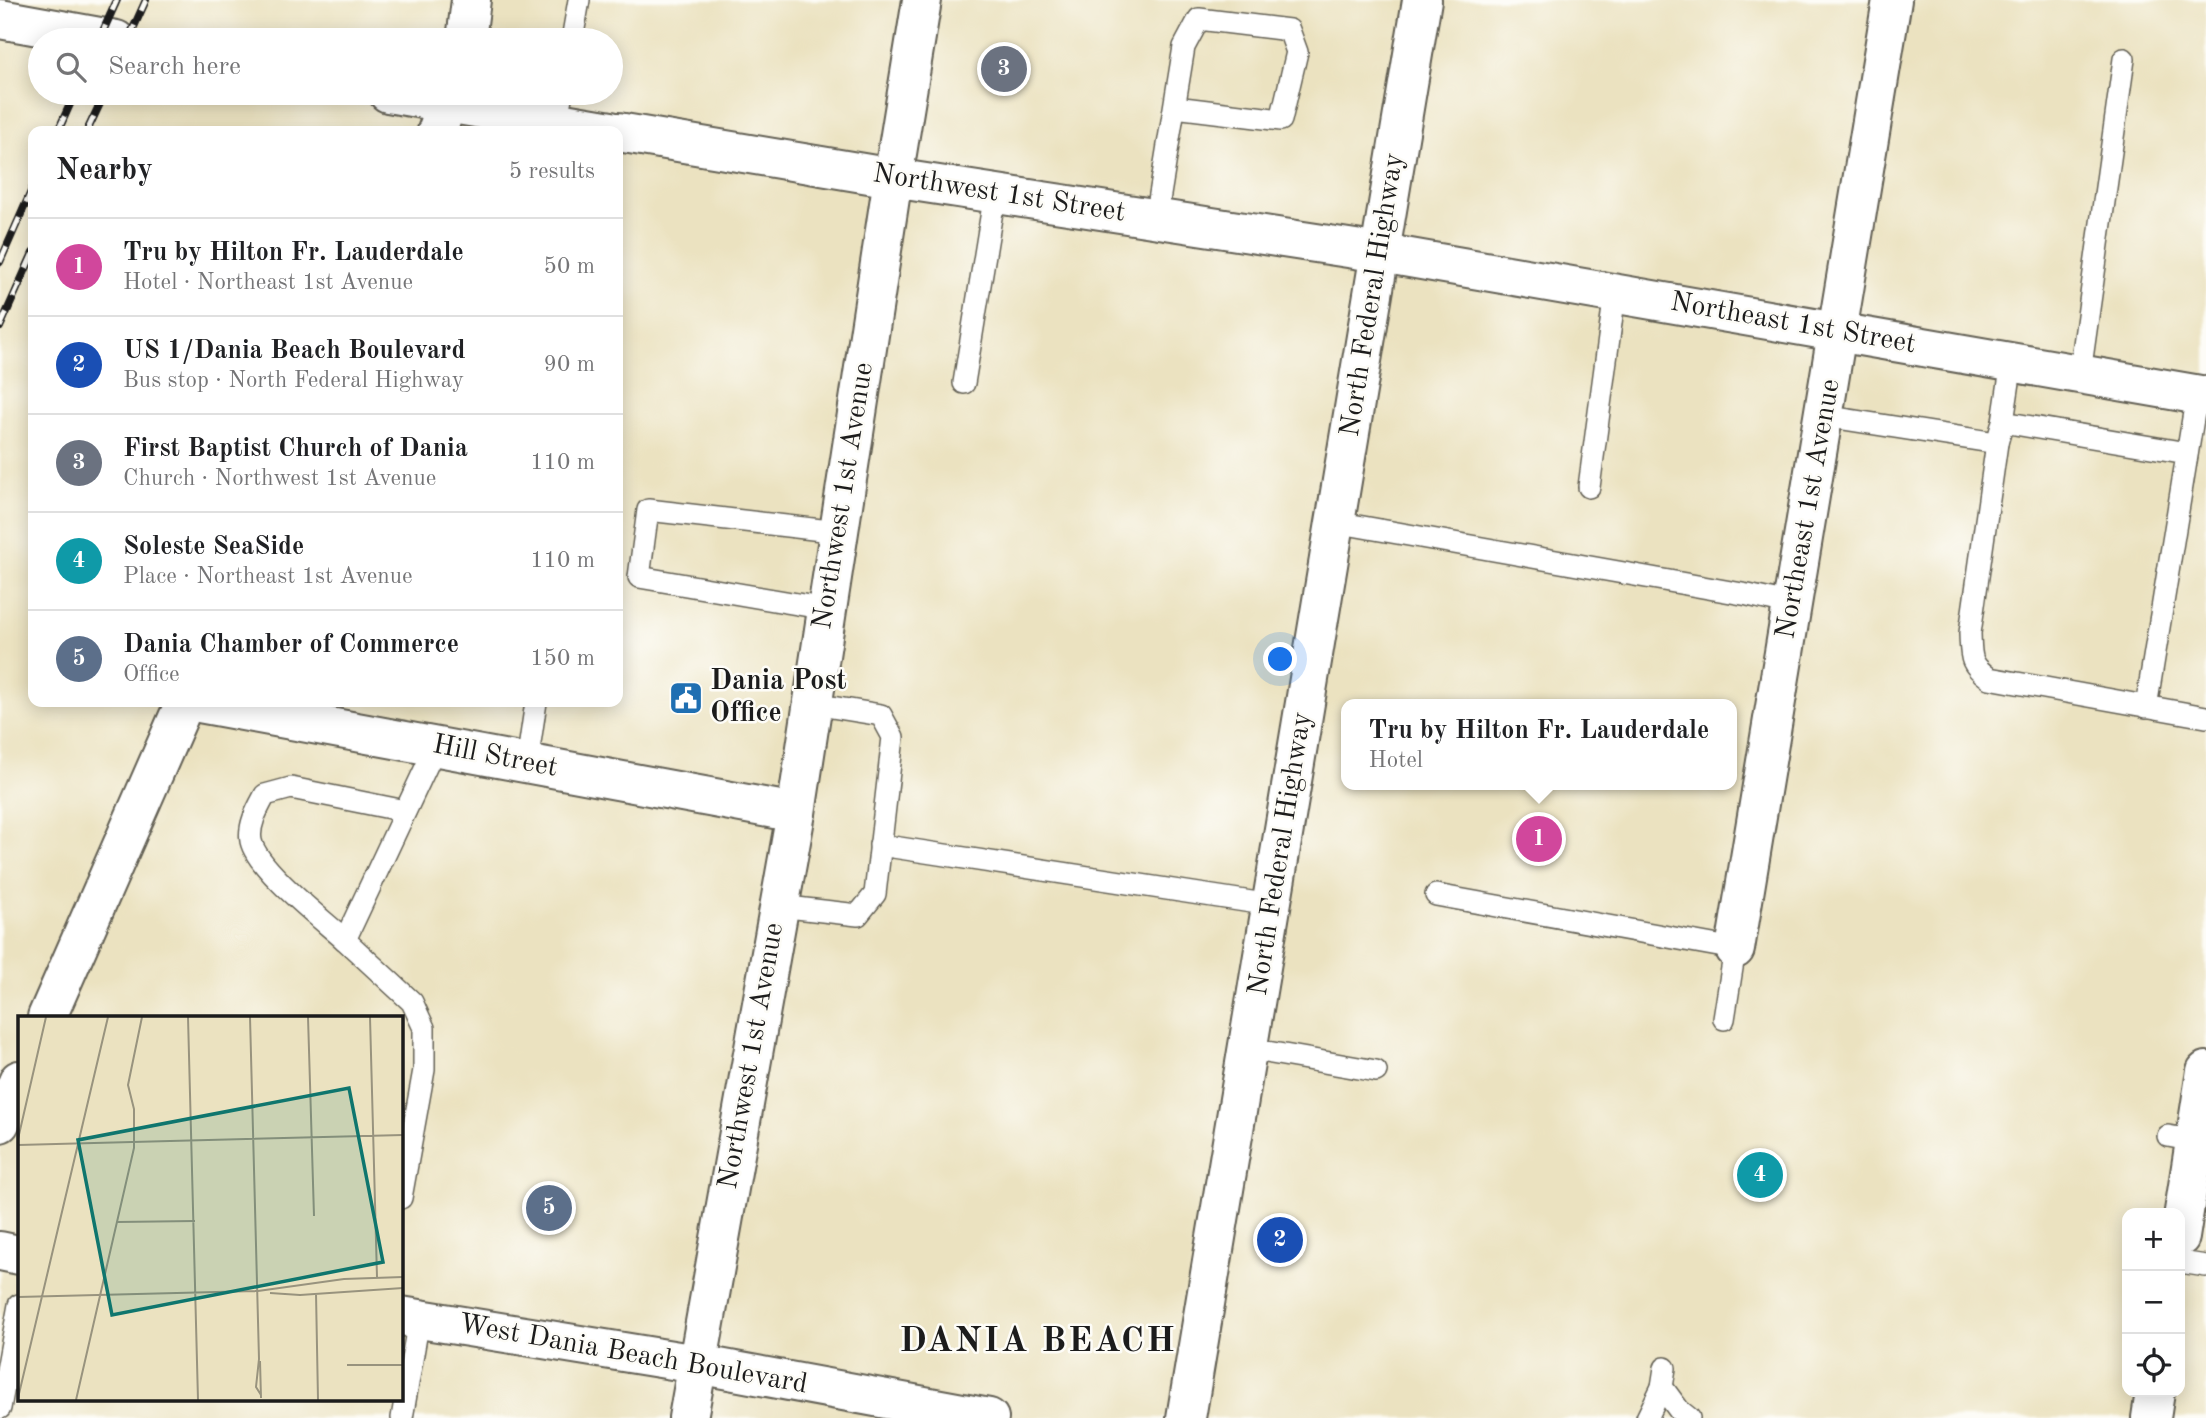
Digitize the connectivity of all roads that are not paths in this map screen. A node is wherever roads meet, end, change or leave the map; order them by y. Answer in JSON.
{"nodes":[{"id":1,"x":471,"y":0,"type":"edge"},
{"id":2,"x":579,"y":0,"type":"edge"},
{"id":3,"x":922,"y":0,"type":"edge"},
{"id":4,"x":1422,"y":0,"type":"edge"},
{"id":5,"x":1892,"y":0,"type":"edge"},
{"id":6,"x":5,"y":18,"type":"edge"},
{"id":7,"x":55,"y":28,"type":"edge"},
{"id":8,"x":468,"y":28,"type":"edge"},
{"id":9,"x":574,"y":28,"type":"edge"},
{"id":10,"x":2124,"y":59,"type":"dead end"},
{"id":11,"x":559,"y":107,"type":"edge"},
{"id":12,"x":1175,"y":107,"type":"junction"},
{"id":13,"x":445,"y":109,"type":"edge"},
{"id":14,"x":600,"y":126,"type":"edge"},
{"id":15,"x":623,"y":133,"type":"edge"},
{"id":16,"x":892,"y":178,"type":"junction"},
{"id":17,"x":995,"y":194,"type":"junction"},
{"id":18,"x":1156,"y":219,"type":"junction"},
{"id":19,"x":1381,"y":253,"type":"junction"},
{"id":20,"x":1615,"y":293,"type":"junction"},
{"id":21,"x":1839,"y":331,"type":"junction"},
{"id":22,"x":2012,"y":362,"type":"junction"},
{"id":23,"x":2080,"y":373,"type":"junction"},
{"id":24,"x":964,"y":383,"type":"dead end"},
{"id":25,"x":2201,"y":395,"type":"edge"},
{"id":26,"x":1824,"y":416,"type":"junction"},
{"id":27,"x":2003,"y":422,"type":"junction"},
{"id":28,"x":1997,"y":443,"type":"junction"},
{"id":29,"x":2187,"y":453,"type":"junction"},
{"id":30,"x":1589,"y":487,"type":"dead end"},
{"id":31,"x":1335,"y":522,"type":"junction"},
{"id":32,"x":839,"y":532,"type":"junction"},
{"id":33,"x":1793,"y":605,"type":"junction"},
{"id":34,"x":827,"y":609,"type":"junction"},
{"id":35,"x":813,"y":704,"type":"junction"},
{"id":36,"x":183,"y":707,"type":"edge"},
{"id":37,"x":222,"y":707,"type":"edge"},
{"id":38,"x":535,"y":707,"type":"edge"},
{"id":39,"x":2146,"y":707,"type":"junction"},
{"id":40,"x":2206,"y":717,"type":"edge"},
{"id":41,"x":436,"y":746,"type":"junction"},
{"id":42,"x":527,"y":763,"type":"junction"},
{"id":43,"x":405,"y":811,"type":"junction"},
{"id":44,"x":796,"y":813,"type":"junction"},
{"id":45,"x":880,"y":845,"type":"junction"},
{"id":46,"x":1436,"y":895,"type":"dead end"},
{"id":47,"x":1271,"y":905,"type":"junction"},
{"id":48,"x":779,"y":906,"type":"junction"},
{"id":49,"x":345,"y":940,"type":"junction"},
{"id":50,"x":1735,"y":949,"type":"junction"},
{"id":51,"x":47,"y":1016,"type":"edge"},
{"id":52,"x":1724,"y":1018,"type":"dead end"},
{"id":53,"x":1249,"y":1049,"type":"junction"},
{"id":54,"x":1376,"y":1071,"type":"dead end"},
{"id":55,"x":2206,"y":1071,"type":"edge"},
{"id":56,"x":18,"y":1082,"type":"edge"},
{"id":57,"x":0,"y":1124,"type":"edge"},
{"id":58,"x":402,"y":1192,"type":"edge"},
{"id":59,"x":2181,"y":1208,"type":"edge"},
{"id":60,"x":0,"y":1251,"type":"edge"},
{"id":61,"x":18,"y":1255,"type":"edge"},
{"id":62,"x":2185,"y":1263,"type":"edge"},
{"id":63,"x":2206,"y":1266,"type":"edge"},
{"id":64,"x":18,"y":1310,"type":"edge"},
{"id":65,"x":410,"y":1318,"type":"edge"},
{"id":66,"x":697,"y":1364,"type":"junction"},
{"id":67,"x":2154,"y":1397,"type":"edge"},
{"id":68,"x":0,"y":1408,"type":"edge"},
{"id":69,"x":402,"y":1418,"type":"edge"},
{"id":70,"x":688,"y":1418,"type":"edge"},
{"id":71,"x":989,"y":1418,"type":"edge"},
{"id":72,"x":1186,"y":1418,"type":"edge"},
{"id":73,"x":1647,"y":1418,"type":"edge"},
{"id":74,"x":1689,"y":1418,"type":"edge"},
{"id":75,"x":2151,"y":1418,"type":"edge"}],
"edges":[{"from":1,"to":8,"type":"street"},
{"from":2,"to":9,"type":"lane"},
{"from":3,"to":16,"type":"street","name":"Northwest 1st Avenue"},
{"from":4,"to":19,"type":"street","name":"North Federal Highway"},
{"from":5,"to":21,"type":"street","name":"Northeast 1st Avenue"},
{"from":6,"to":7,"type":"street"},
{"from":10,"to":23,"type":"lane"},
{"from":11,"to":13,"type":"street"},
{"from":11,"to":14,"type":"street"},
{"from":12,"to":12,"type":"lane"},
{"from":12,"to":18,"type":"lane"},
{"from":15,"to":16,"type":"street","name":"Northwest 1st Street"},
{"from":16,"to":17,"type":"street","name":"Northwest 1st Street"},
{"from":16,"to":32,"type":"street","name":"Northwest 1st Avenue"},
{"from":17,"to":18,"type":"street","name":"Northwest 1st Street"},
{"from":17,"to":24,"type":"lane"},
{"from":18,"to":19,"type":"street","name":"Northwest 1st Street"},
{"from":19,"to":20,"type":"street","name":"Northeast 1st Street"},
{"from":19,"to":31,"type":"street","name":"North Federal Highway"},
{"from":20,"to":21,"type":"street","name":"Northeast 1st Street"},
{"from":20,"to":30,"type":"lane"},
{"from":21,"to":22,"type":"street","name":"Northeast 1st Street"},
{"from":21,"to":26,"type":"street","name":"Northeast 1st Avenue"},
{"from":22,"to":23,"type":"street","name":"Northeast 1st Street"},
{"from":22,"to":27,"type":"lane"},
{"from":23,"to":25,"type":"street","name":"Northeast 1st Street"},
{"from":25,"to":29,"type":"lane"},
{"from":26,"to":28,"type":"lane"},
{"from":26,"to":33,"type":"street","name":"Northeast 1st Avenue"},
{"from":27,"to":28,"type":"lane"},
{"from":27,"to":29,"type":"lane"},
{"from":28,"to":39,"type":"lane"},
{"from":29,"to":39,"type":"lane"},
{"from":31,"to":33,"type":"lane"},
{"from":31,"to":47,"type":"street","name":"North Federal Highway"},
{"from":32,"to":34,"type":"street","name":"Northwest 1st Avenue"},
{"from":32,"to":34,"type":"lane"},
{"from":33,"to":50,"type":"street","name":"Northeast 1st Avenue"},
{"from":34,"to":35,"type":"street","name":"Northwest 1st Avenue"},
{"from":35,"to":44,"type":"street","name":"Northwest 1st Avenue"},
{"from":35,"to":45,"type":"lane"},
{"from":36,"to":51,"type":"street"},
{"from":37,"to":41,"type":"street","name":"Hill Street"},
{"from":38,"to":42,"type":"lane"},
{"from":39,"to":40,"type":"lane"},
{"from":41,"to":42,"type":"street","name":"Hill Street"},
{"from":41,"to":43,"type":"lane"},
{"from":42,"to":44,"type":"street","name":"Hill Street"},
{"from":43,"to":49,"type":"lane"},
{"from":43,"to":49,"type":"lane"},
{"from":44,"to":48,"type":"street","name":"Northwest 1st Avenue"},
{"from":45,"to":47,"type":"lane"},
{"from":45,"to":48,"type":"lane"},
{"from":46,"to":50,"type":"lane"},
{"from":47,"to":53,"type":"street","name":"North Federal Highway"},
{"from":48,"to":66,"type":"street","name":"Northwest 1st Avenue"},
{"from":49,"to":58,"type":"lane"},
{"from":50,"to":52,"type":"lane","name":"Northeast 1st Avenue"},
{"from":53,"to":54,"type":"lane"},
{"from":53,"to":72,"type":"street","name":"North Federal Highway"},
{"from":55,"to":59,"type":"street"},
{"from":56,"to":57,"type":"street"},
{"from":60,"to":61,"type":"street"},
{"from":62,"to":63,"type":"lane"},
{"from":64,"to":68,"type":"lane"},
{"from":65,"to":66,"type":"street","name":"West Dania Beach Boulevard"},
{"from":65,"to":69,"type":"lane"},
{"from":66,"to":70,"type":"street","name":"Northwest 1st Avenue"},
{"from":66,"to":71,"type":"street","name":"West Dania Beach Boulevard"},
{"from":67,"to":75,"type":"street"},
{"from":73,"to":74,"type":"lane"}]}
